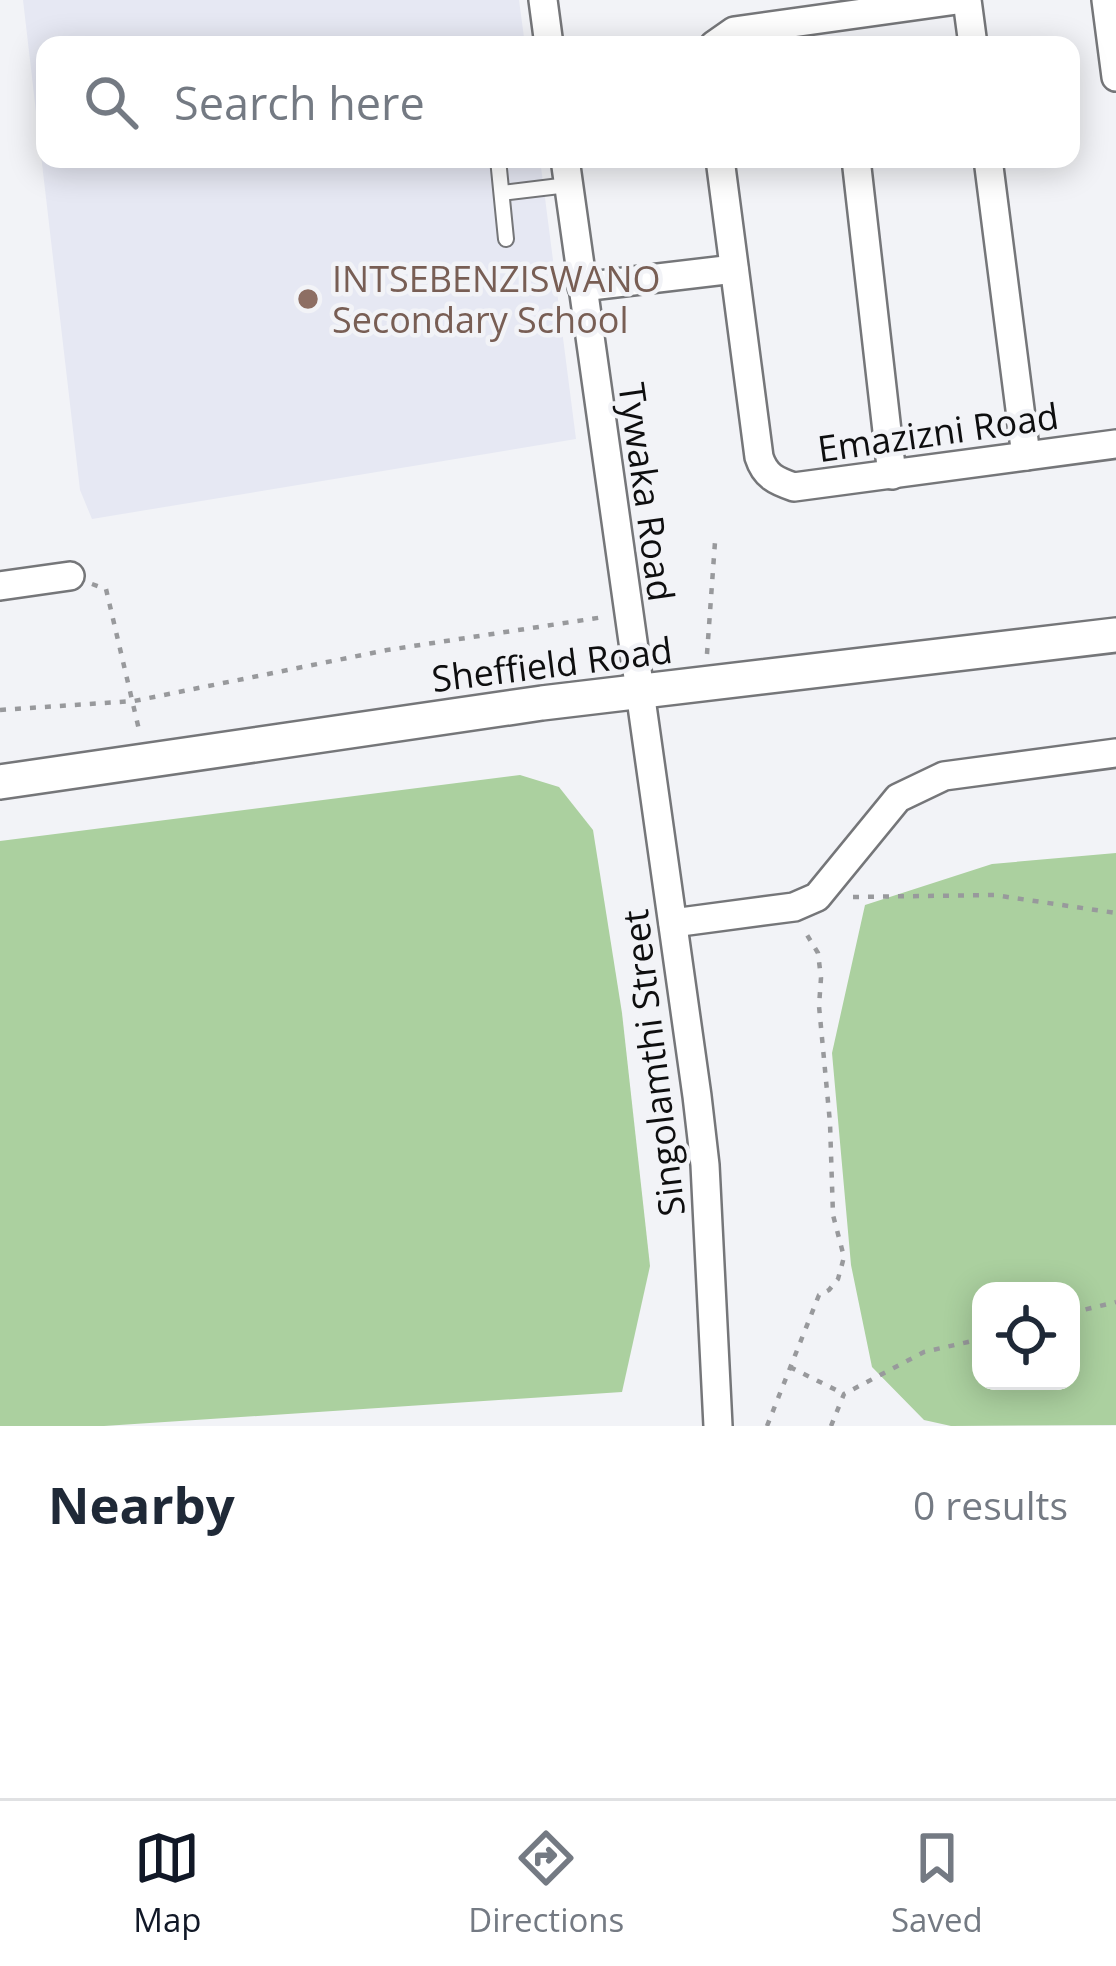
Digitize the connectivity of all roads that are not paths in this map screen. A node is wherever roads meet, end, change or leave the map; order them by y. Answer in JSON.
{"nodes":[{"id":1,"x":543,"y":0,"type":"edge"},
{"id":2,"x":957,"y":0,"type":"edge"},
{"id":3,"x":968,"y":0,"type":"edge"},
{"id":4,"x":1106,"y":0,"type":"edge"},
{"id":5,"x":839,"y":14,"type":"junction"},
{"id":6,"x":548,"y":36,"type":"edge"},
{"id":7,"x":727,"y":36,"type":"edge"},
{"id":8,"x":842,"y":36,"type":"edge"},
{"id":9,"x":972,"y":36,"type":"edge"},
{"id":10,"x":1116,"y":77,"type":"edge"},
{"id":11,"x":499,"y":168,"type":"edge"},
{"id":12,"x":721,"y":168,"type":"edge"},
{"id":13,"x":857,"y":168,"type":"edge"},
{"id":14,"x":989,"y":168,"type":"edge"},
{"id":15,"x":567,"y":172,"type":"edge"},
{"id":16,"x":502,"y":193,"type":"junction"},
{"id":17,"x":506,"y":239,"type":"dead end"},
{"id":18,"x":734,"y":268,"type":"junction"},
{"id":19,"x":583,"y":287,"type":"junction"},
{"id":20,"x":1116,"y":444,"type":"edge"},
{"id":21,"x":1026,"y":456,"type":"junction"},
{"id":22,"x":892,"y":475,"type":"junction"},
{"id":23,"x":1,"y":576,"type":"edge"},
{"id":24,"x":70,"y":576,"type":"road end"},
{"id":25,"x":1116,"y":635,"type":"edge"},
{"id":26,"x":639,"y":693,"type":"junction"},
{"id":27,"x":1116,"y":752,"type":"edge"},
{"id":28,"x":0,"y":782,"type":"edge"},
{"id":29,"x":673,"y":923,"type":"junction"},
{"id":30,"x":718,"y":1426,"type":"edge"}],
"edges":[{"from":1,"to":6,"type":"street"},
{"from":2,"to":5,"type":"street"},
{"from":3,"to":9,"type":"street"},
{"from":4,"to":10,"type":"street"},
{"from":5,"to":7,"type":"street"},
{"from":5,"to":8,"type":"street"},
{"from":11,"to":16,"type":"lane"},
{"from":12,"to":18,"type":"street"},
{"from":13,"to":22,"type":"street"},
{"from":14,"to":21,"type":"street"},
{"from":15,"to":16,"type":"lane"},
{"from":15,"to":19,"type":"street","name":"Tywaka Road"},
{"from":16,"to":17,"type":"lane"},
{"from":18,"to":19,"type":"street"},
{"from":18,"to":22,"type":"street","name":"Emazizni Road"},
{"from":19,"to":26,"type":"street","name":"Tywaka Road"},
{"from":20,"to":21,"type":"street","name":"Emazizni Road"},
{"from":21,"to":22,"type":"street","name":"Emazizni Road"},
{"from":23,"to":24,"type":"street"},
{"from":25,"to":26,"type":"street","name":"Sheffield Road"},
{"from":26,"to":28,"type":"street","name":"Sheffield Road"},
{"from":26,"to":29,"type":"street","name":"Singolamthi Street"},
{"from":27,"to":29,"type":"street"},
{"from":29,"to":30,"type":"street","name":"Singolamthi Street"}]}
